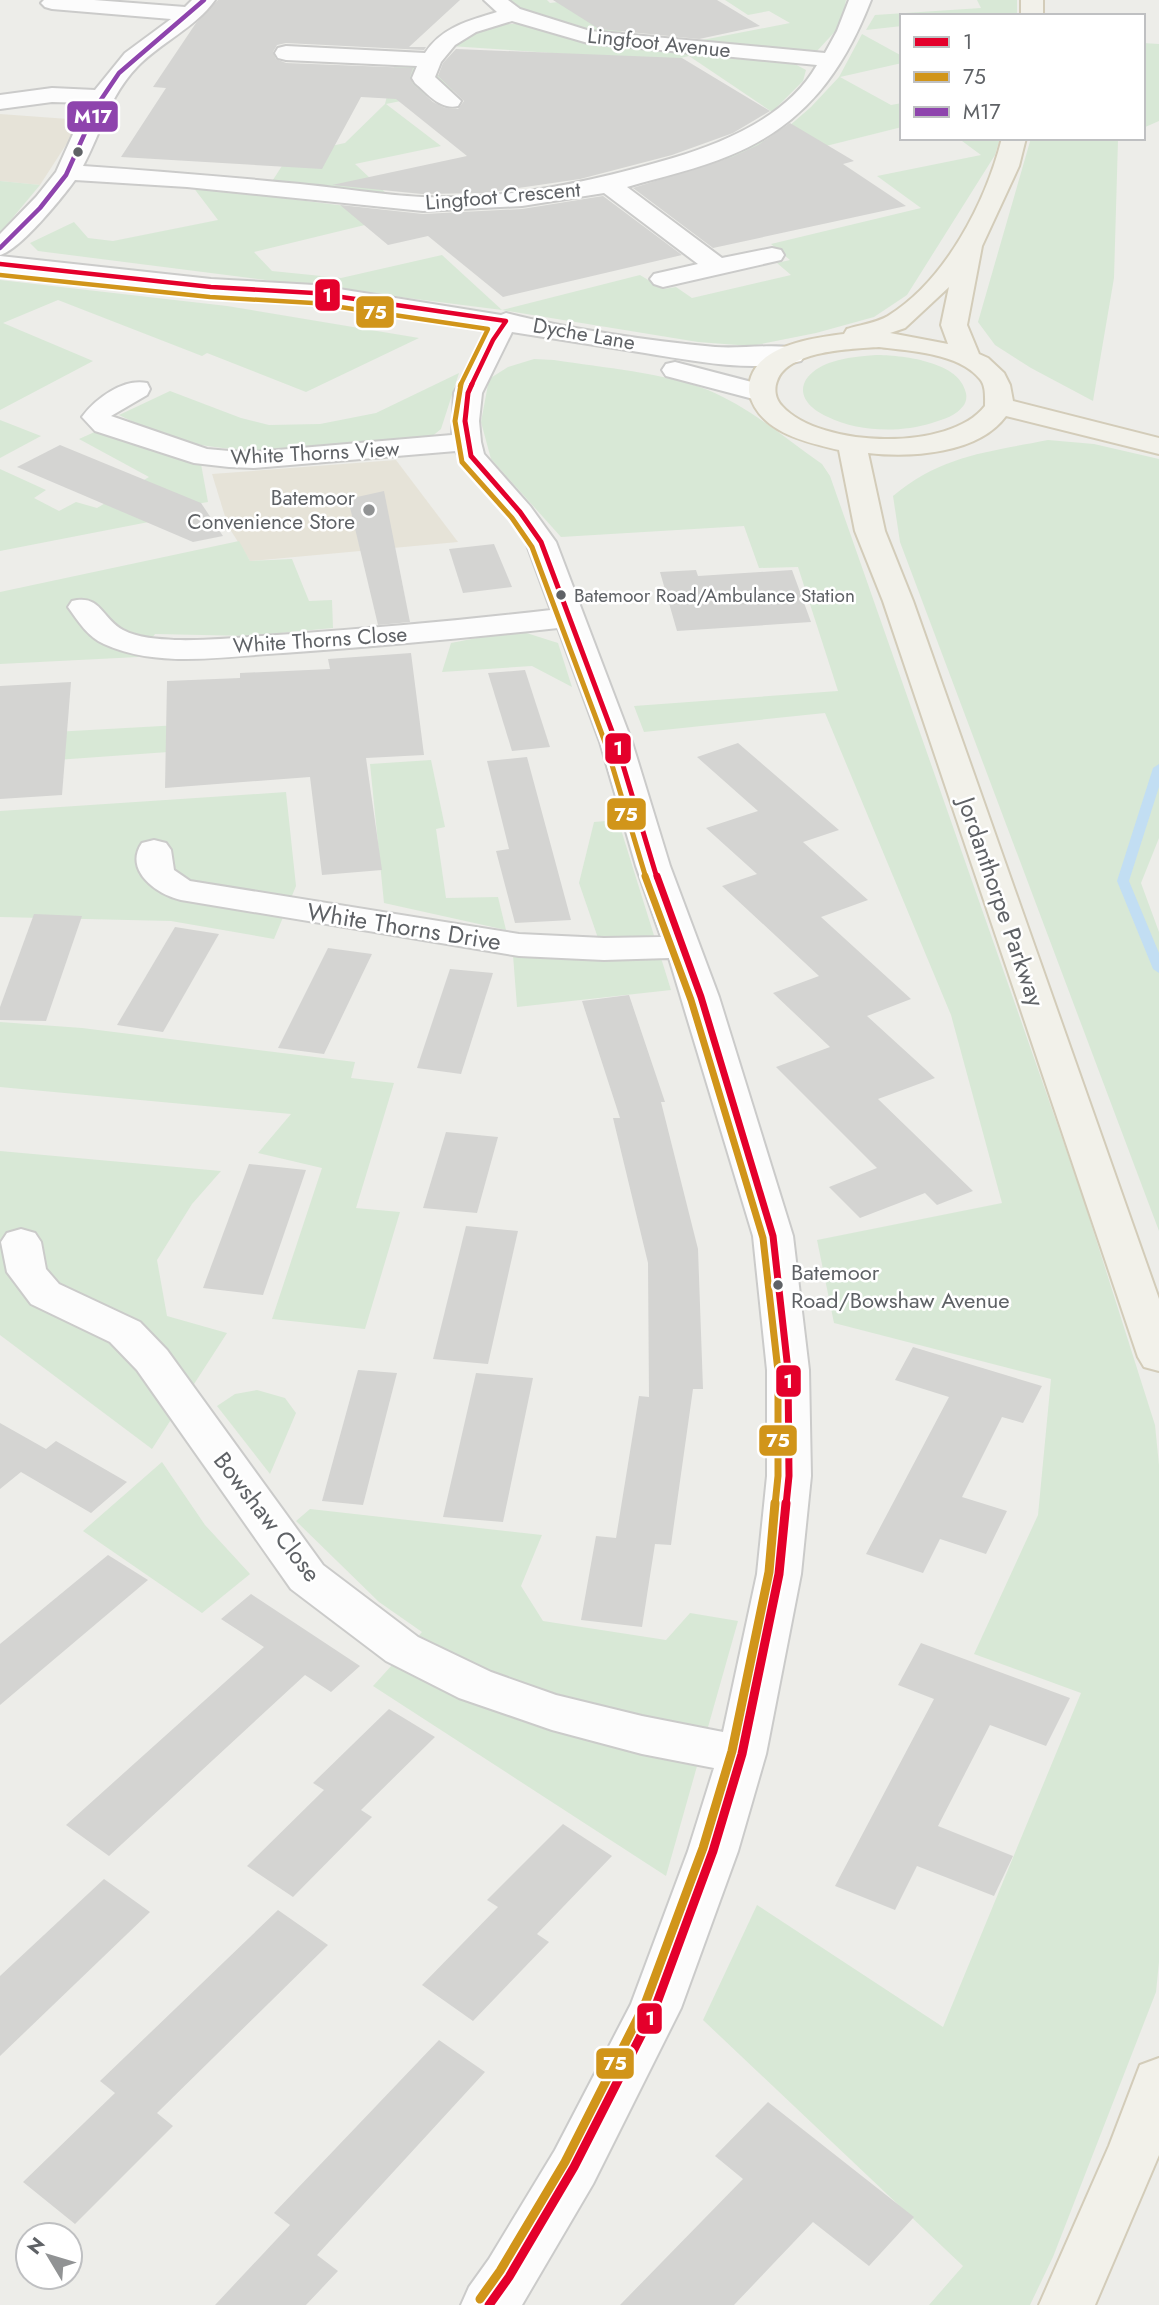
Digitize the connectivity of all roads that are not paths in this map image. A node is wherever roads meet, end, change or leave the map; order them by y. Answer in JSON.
{"nodes":[{"id":1,"x":495,"y":0,"type":"edge"},
{"id":2,"x":860,"y":0,"type":"edge"},
{"id":3,"x":51,"y":1,"type":"edge"},
{"id":4,"x":198,"y":7,"type":"edge"},
{"id":5,"x":512,"y":14,"type":"junction"},
{"id":6,"x":33,"y":17,"type":"dead end"},
{"id":7,"x":286,"y":53,"type":"dead end"},
{"id":8,"x":430,"y":60,"type":"junction"},
{"id":9,"x":832,"y":60,"type":"junction"},
{"id":10,"x":102,"y":97,"type":"junction"},
{"id":11,"x":450,"y":101,"type":"dead end"},
{"id":12,"x":0,"y":102,"type":"edge"},
{"id":13,"x":1014,"y":140,"type":"edge"},
{"id":14,"x":68,"y":172,"type":"junction"},
{"id":15,"x":610,"y":185,"type":"junction"},
{"id":16,"x":970,"y":246,"type":"junction"},
{"id":17,"x":0,"y":248,"type":"edge"},
{"id":18,"x":772,"y":255,"type":"dead end"},
{"id":19,"x":0,"y":264,"type":"edge"},
{"id":20,"x":718,"y":267,"type":"junction"},
{"id":21,"x":663,"y":279,"type":"dead end"},
{"id":22,"x":499,"y":330,"type":"junction"},
{"id":23,"x":839,"y":341,"type":"junction"},
{"id":24,"x":792,"y":355,"type":"junction"},
{"id":25,"x":967,"y":358,"type":"junction"},
{"id":26,"x":137,"y":388,"type":"dead end"},
{"id":27,"x":761,"y":393,"type":"junction"},
{"id":28,"x":999,"y":406,"type":"junction"},
{"id":29,"x":467,"y":442,"type":"junction"},
{"id":30,"x":852,"y":444,"type":"junction"},
{"id":31,"x":1159,"y":446,"type":"edge"},
{"id":32,"x":83,"y":607,"type":"dead end"},
{"id":33,"x":570,"y":617,"type":"junction"},
{"id":34,"x":154,"y":850,"type":"dead end"},
{"id":35,"x":682,"y":947,"type":"junction"},
{"id":36,"x":22,"y":1242,"type":"dead end"},
{"id":37,"x":1159,"y":1357,"type":"edge"},
{"id":38,"x":742,"y":1754,"type":"junction"},
{"id":39,"x":1159,"y":2081,"type":"edge"},
{"id":40,"x":489,"y":2305,"type":"edge"},
{"id":41,"x":1067,"y":2305,"type":"edge"}],
"edges":[{"from":1,"to":5,"type":"street","name":"Lingfoot Avenue"},
{"from":2,"to":9,"type":"street","name":"Lingfoot Crescent"},
{"from":3,"to":4,"type":"street"},
{"from":3,"to":6,"type":"street"},
{"from":4,"to":10,"type":"street"},
{"from":5,"to":8,"type":"street"},
{"from":5,"to":9,"type":"street","name":"Lingfoot Avenue"},
{"from":7,"to":8,"type":"street"},
{"from":8,"to":11,"type":"street"},
{"from":9,"to":15,"type":"street","name":"Lingfoot Crescent"},
{"from":10,"to":12,"type":"street"},
{"from":10,"to":14,"type":"street"},
{"from":13,"to":16,"type":"main road"},
{"from":14,"to":15,"type":"street","name":"Lingfoot Crescent"},
{"from":14,"to":17,"type":"street"},
{"from":15,"to":20,"type":"street"},
{"from":16,"to":23,"type":"main road"},
{"from":16,"to":25,"type":"main road"},
{"from":18,"to":20,"type":"street"},
{"from":19,"to":22,"type":"street","name":"Dyche Lane"},
{"from":20,"to":21,"type":"street"},
{"from":22,"to":24,"type":"street","name":"Dyche Lane"},
{"from":22,"to":27,"type":"street","name":"Dyche Lane"},
{"from":22,"to":29,"type":"street"},
{"from":23,"to":24,"type":"main road","name":"Dyche Lane"},
{"from":23,"to":25,"type":"main road","name":"Dyche Lane"},
{"from":24,"to":27,"type":"main road","name":"Dyche Lane"},
{"from":25,"to":28,"type":"main road","name":"Dyche Lane"},
{"from":26,"to":29,"type":"street","name":"White Thorns View"},
{"from":27,"to":30,"type":"main road"},
{"from":28,"to":30,"type":"main road"},
{"from":28,"to":31,"type":"main road"},
{"from":29,"to":33,"type":"street"},
{"from":30,"to":37,"type":"main road","name":"Jordanthorpe Parkway"},
{"from":32,"to":33,"type":"street","name":"White Thorns Close"},
{"from":33,"to":35,"type":"street"},
{"from":34,"to":35,"type":"street","name":"White Thorns Drive"},
{"from":35,"to":38,"type":"street"},
{"from":36,"to":38,"type":"street","name":"Bowshaw Close"},
{"from":38,"to":40,"type":"street"},
{"from":39,"to":41,"type":"main road"}]}
